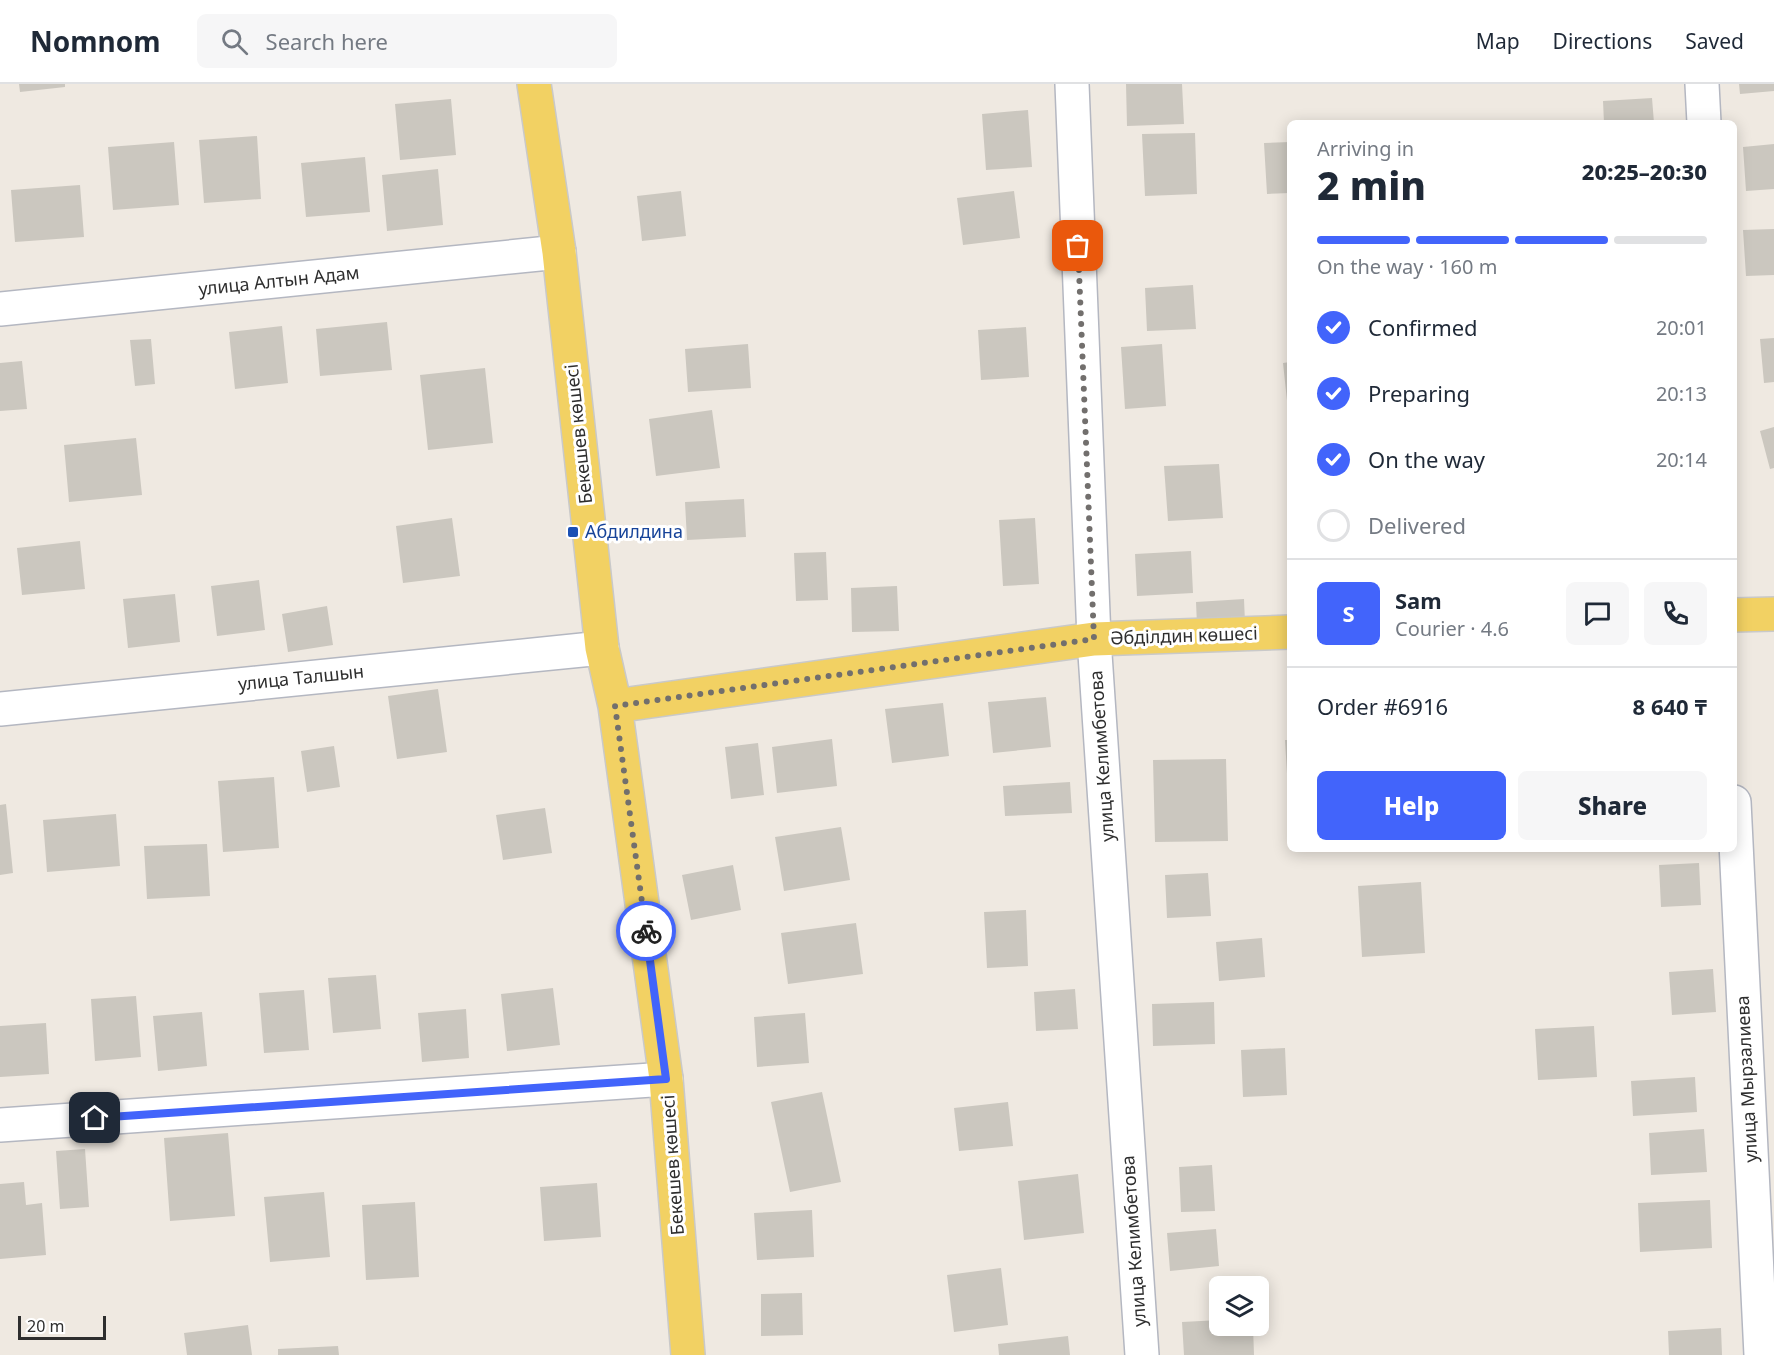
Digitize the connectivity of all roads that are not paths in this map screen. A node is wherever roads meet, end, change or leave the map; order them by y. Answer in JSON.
{"nodes":[{"id":1,"x":534,"y":84,"type":"edge"},
{"id":2,"x":1072,"y":84,"type":"edge"},
{"id":3,"x":1702,"y":84,"type":"edge"},
{"id":4,"x":1704,"y":120,"type":"edge"},
{"id":5,"x":559,"y":252,"type":"junction"},
{"id":6,"x":0,"y":309,"type":"edge"},
{"id":7,"x":1774,"y":614,"type":"edge"},
{"id":8,"x":1737,"y":615,"type":"edge"},
{"id":9,"x":1287,"y":632,"type":"edge"},
{"id":10,"x":1094,"y":639,"type":"junction"},
{"id":11,"x":602,"y":648,"type":"junction"},
{"id":12,"x":615,"y":706,"type":"junction"},
{"id":13,"x":0,"y":709,"type":"edge"},
{"id":14,"x":1736,"y":852,"type":"edge"},
{"id":15,"x":666,"y":1079,"type":"junction"},
{"id":16,"x":0,"y":1125,"type":"edge"},
{"id":17,"x":688,"y":1355,"type":"edge"},
{"id":18,"x":1142,"y":1355,"type":"edge"},
{"id":19,"x":1761,"y":1355,"type":"edge"}],
"edges":[{"from":1,"to":5,"type":"main road","name":"Бекешев көшесі"},
{"from":2,"to":10,"type":"street","name":"улица Келимбетова"},
{"from":3,"to":4,"type":"street"},
{"from":5,"to":6,"type":"street","name":"улица Алтын Адам"},
{"from":5,"to":11,"type":"main road","name":"Бекешев көшесі"},
{"from":7,"to":8,"type":"main road"},
{"from":9,"to":10,"type":"main road","name":"Әбділдин көшесі"},
{"from":10,"to":12,"type":"main road","name":"Әбділдин көшесі"},
{"from":10,"to":18,"type":"street","name":"улица Келимбетова"},
{"from":11,"to":12,"type":"main road","name":"Бекешев көшесі"},
{"from":11,"to":13,"type":"street","name":"улица Талшын"},
{"from":12,"to":15,"type":"main road","name":"Бекешев көшесі"},
{"from":14,"to":19,"type":"street","name":"улица Мырзалиева"},
{"from":15,"to":16,"type":"street"},
{"from":15,"to":17,"type":"main road","name":"Бекешев көшесі"}]}
